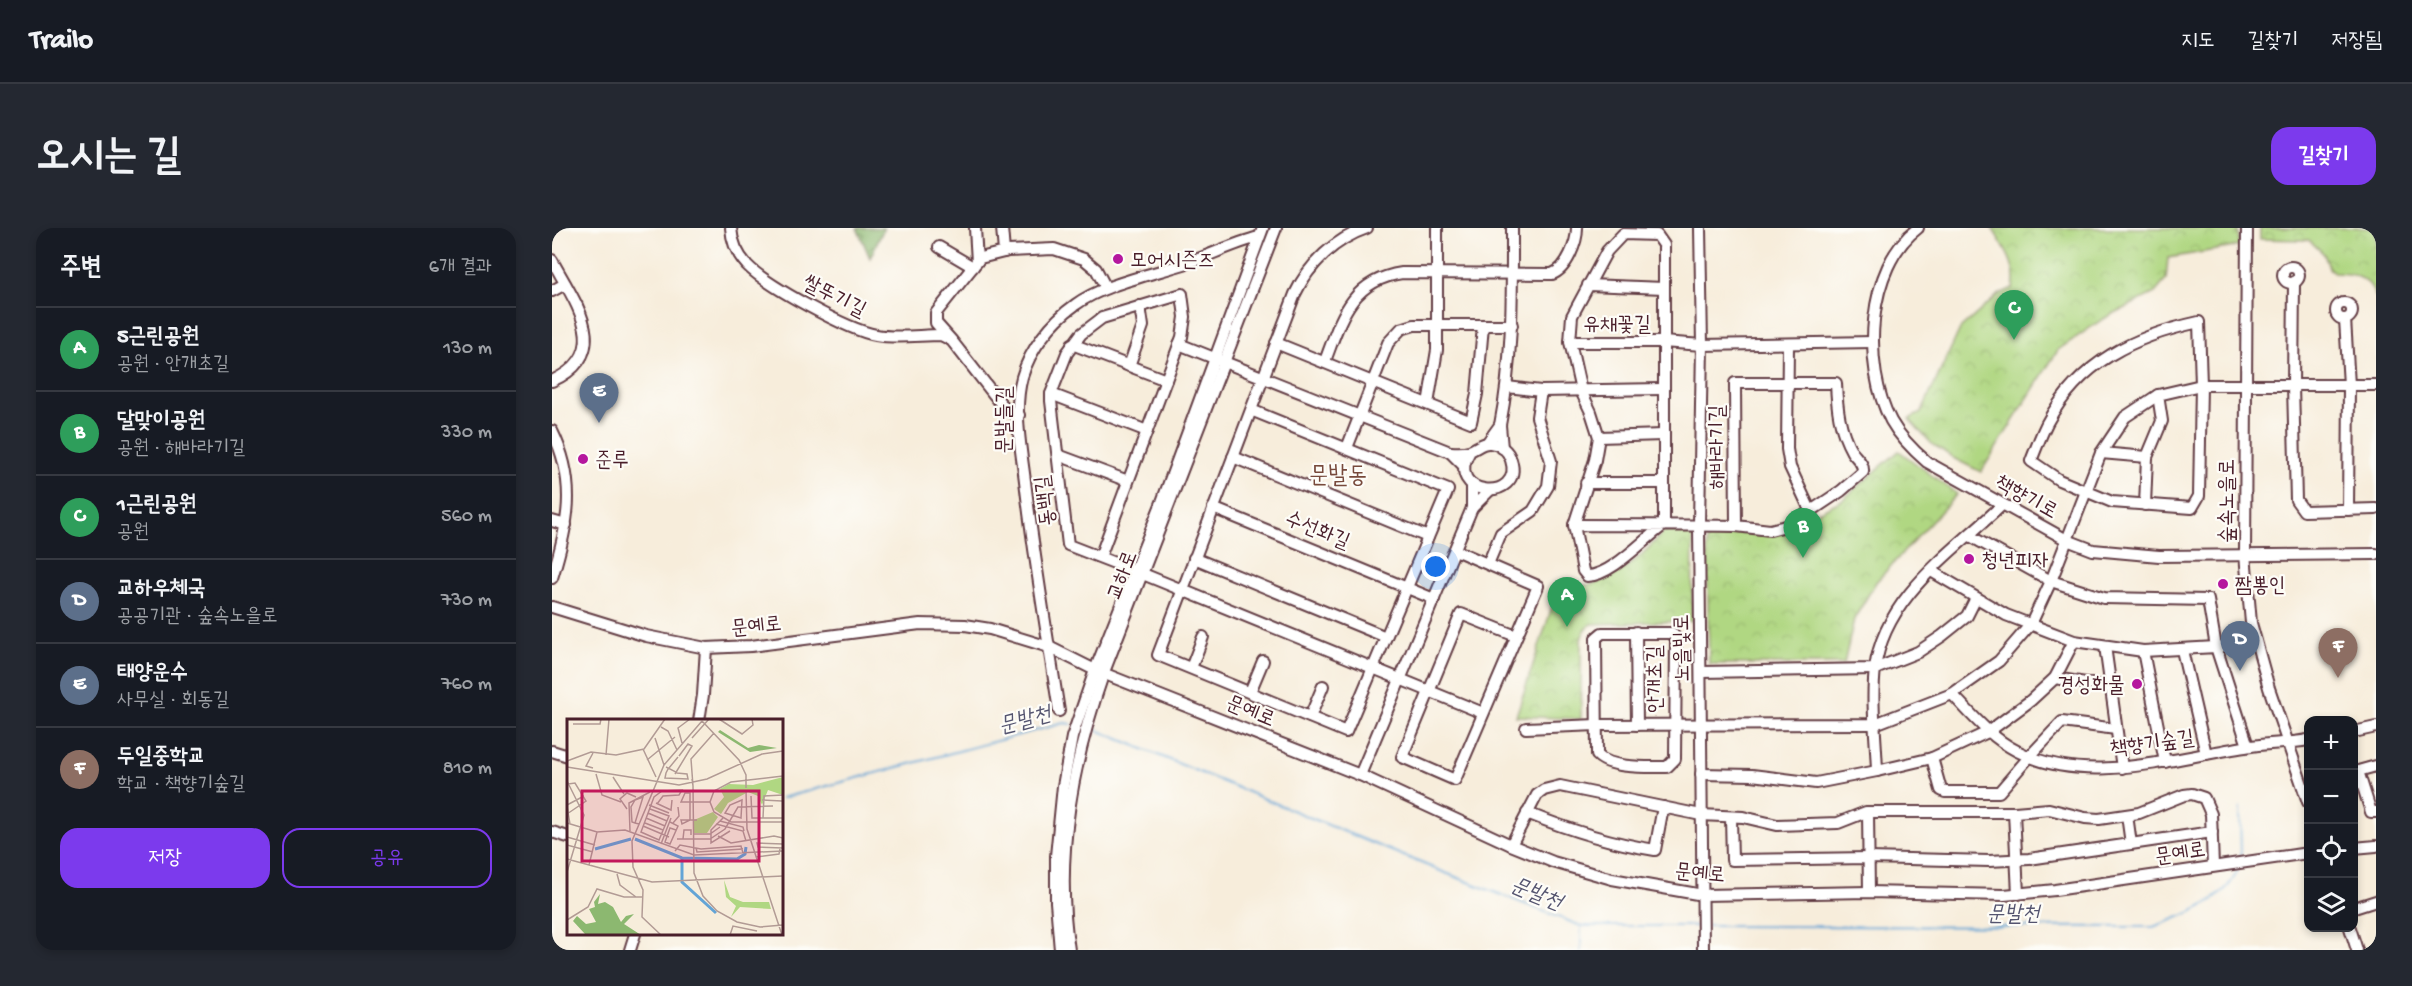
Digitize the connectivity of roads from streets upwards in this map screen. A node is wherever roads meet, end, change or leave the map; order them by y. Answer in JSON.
{"nodes":[{"id":1,"x":731,"y":228,"type":"edge"},
{"id":2,"x":975,"y":228,"type":"edge"},
{"id":3,"x":1002,"y":228,"type":"edge"},
{"id":4,"x":1276,"y":228,"type":"edge"},
{"id":5,"x":1367,"y":228,"type":"edge"},
{"id":6,"x":1437,"y":228,"type":"edge"},
{"id":7,"x":1512,"y":228,"type":"edge"},
{"id":8,"x":1577,"y":228,"type":"edge"},
{"id":9,"x":1700,"y":228,"type":"edge"},
{"id":10,"x":1918,"y":228,"type":"edge"},
{"id":11,"x":2247,"y":228,"type":"edge"},
{"id":12,"x":1261,"y":233,"type":"edge"},
{"id":13,"x":939,"y":247,"type":"dead end"},
{"id":14,"x":1004,"y":252,"type":"junction"},
{"id":15,"x":552,"y":260,"type":"edge"},
{"id":16,"x":975,"y":264,"type":"junction"},
{"id":17,"x":1437,"y":273,"type":"junction"},
{"id":18,"x":1512,"y":273,"type":"junction"},
{"id":19,"x":2294,"y":282,"type":"dead end"},
{"id":20,"x":565,"y":284,"type":"junction"},
{"id":21,"x":1588,"y":285,"type":"junction"},
{"id":22,"x":1106,"y":288,"type":"junction"},
{"id":23,"x":1664,"y":288,"type":"junction"},
{"id":24,"x":552,"y":291,"type":"edge"},
{"id":25,"x":1140,"y":306,"type":"junction"},
{"id":26,"x":2346,"y":319,"type":"dead end"},
{"id":27,"x":1437,"y":325,"type":"junction"},
{"id":28,"x":1512,"y":325,"type":"junction"},
{"id":29,"x":1483,"y":326,"type":"junction"},
{"id":30,"x":952,"y":341,"type":"junction"},
{"id":31,"x":1276,"y":342,"type":"junction"},
{"id":32,"x":1570,"y":342,"type":"junction"},
{"id":33,"x":1663,"y":342,"type":"junction"},
{"id":34,"x":1873,"y":342,"type":"junction"},
{"id":35,"x":1072,"y":345,"type":"junction"},
{"id":36,"x":1179,"y":345,"type":"junction"},
{"id":37,"x":1702,"y":345,"type":"junction"},
{"id":38,"x":1788,"y":345,"type":"junction"},
{"id":39,"x":1220,"y":361,"type":"junction"},
{"id":40,"x":1325,"y":361,"type":"junction"},
{"id":41,"x":1130,"y":366,"type":"junction"},
{"id":42,"x":1263,"y":376,"type":"junction"},
{"id":43,"x":1166,"y":380,"type":"junction"},
{"id":44,"x":552,"y":381,"type":"edge"},
{"id":45,"x":1373,"y":381,"type":"junction"},
{"id":46,"x":1787,"y":383,"type":"junction"},
{"id":47,"x":2201,"y":385,"type":"junction"},
{"id":48,"x":2349,"y":385,"type":"junction"},
{"id":49,"x":2376,"y":385,"type":"edge"},
{"id":50,"x":2246,"y":386,"type":"junction"},
{"id":51,"x":2293,"y":386,"type":"junction"},
{"id":52,"x":1507,"y":387,"type":"junction"},
{"id":53,"x":1662,"y":389,"type":"junction"},
{"id":54,"x":1541,"y":391,"type":"junction"},
{"id":55,"x":1581,"y":391,"type":"junction"},
{"id":56,"x":1052,"y":394,"type":"junction"},
{"id":57,"x":2158,"y":395,"type":"junction"},
{"id":58,"x":1428,"y":404,"type":"junction"},
{"id":59,"x":1251,"y":410,"type":"junction"},
{"id":60,"x":1018,"y":415,"type":"junction"},
{"id":61,"x":1359,"y":415,"type":"junction"},
{"id":62,"x":1500,"y":425,"type":"junction"},
{"id":63,"x":1147,"y":430,"type":"junction"},
{"id":64,"x":552,"y":431,"type":"edge"},
{"id":65,"x":1663,"y":435,"type":"junction"},
{"id":66,"x":1599,"y":437,"type":"junction"},
{"id":67,"x":1487,"y":443,"type":"junction"},
{"id":68,"x":1347,"y":448,"type":"junction"},
{"id":69,"x":1503,"y":448,"type":"junction"},
{"id":70,"x":1470,"y":451,"type":"junction"},
{"id":71,"x":1450,"y":452,"type":"junction"},
{"id":72,"x":2101,"y":453,"type":"junction"},
{"id":73,"x":1058,"y":455,"type":"junction"},
{"id":74,"x":1233,"y":457,"type":"junction"},
{"id":75,"x":2147,"y":457,"type":"junction"},
{"id":76,"x":1464,"y":466,"type":"junction"},
{"id":77,"x":1128,"y":481,"type":"junction"},
{"id":78,"x":1586,"y":483,"type":"junction"},
{"id":79,"x":1664,"y":483,"type":"junction"},
{"id":80,"x":1472,"y":484,"type":"junction"},
{"id":81,"x":1490,"y":490,"type":"junction"},
{"id":82,"x":2085,"y":492,"type":"junction"},
{"id":83,"x":2002,"y":505,"type":"junction"},
{"id":84,"x":2145,"y":505,"type":"junction"},
{"id":85,"x":1213,"y":507,"type":"junction"},
{"id":86,"x":1472,"y":507,"type":"junction"},
{"id":87,"x":2376,"y":509,"type":"edge"},
{"id":88,"x":1810,"y":510,"type":"junction"},
{"id":89,"x":2348,"y":510,"type":"junction"},
{"id":90,"x":552,"y":521,"type":"edge"},
{"id":91,"x":566,"y":525,"type":"junction"},
{"id":92,"x":1574,"y":525,"type":"junction"},
{"id":93,"x":1664,"y":525,"type":"junction"},
{"id":94,"x":1700,"y":525,"type":"junction"},
{"id":95,"x":1736,"y":526,"type":"junction"},
{"id":96,"x":1970,"y":536,"type":"junction"},
{"id":97,"x":1428,"y":537,"type":"junction"},
{"id":98,"x":2067,"y":540,"type":"junction"},
{"id":99,"x":1455,"y":550,"type":"junction"},
{"id":100,"x":2245,"y":554,"type":"junction"},
{"id":101,"x":2376,"y":554,"type":"edge"},
{"id":102,"x":1100,"y":558,"type":"junction"},
{"id":103,"x":1194,"y":558,"type":"junction"},
{"id":104,"x":1488,"y":564,"type":"junction"},
{"id":105,"x":1931,"y":571,"type":"junction"},
{"id":106,"x":1139,"y":572,"type":"junction"},
{"id":107,"x":552,"y":578,"type":"edge"},
{"id":108,"x":2051,"y":581,"type":"junction"},
{"id":109,"x":1407,"y":586,"type":"junction"},
{"id":110,"x":1182,"y":590,"type":"junction"},
{"id":111,"x":1434,"y":598,"type":"junction"},
{"id":112,"x":1976,"y":598,"type":"junction"},
{"id":113,"x":552,"y":607,"type":"edge"},
{"id":114,"x":2031,"y":624,"type":"junction"},
{"id":115,"x":1636,"y":633,"type":"junction"},
{"id":116,"x":1516,"y":636,"type":"junction"},
{"id":117,"x":1203,"y":637,"type":"dead end"},
{"id":118,"x":1386,"y":637,"type":"junction"},
{"id":119,"x":2074,"y":641,"type":"junction"},
{"id":120,"x":2256,"y":642,"type":"junction"},
{"id":121,"x":2105,"y":646,"type":"junction"},
{"id":122,"x":1049,"y":647,"type":"junction"},
{"id":123,"x":706,"y":648,"type":"junction"},
{"id":124,"x":2216,"y":648,"type":"junction"},
{"id":125,"x":2182,"y":650,"type":"junction"},
{"id":126,"x":2143,"y":651,"type":"junction"},
{"id":127,"x":1263,"y":661,"type":"dead end"},
{"id":128,"x":1191,"y":668,"type":"junction"},
{"id":129,"x":1373,"y":668,"type":"junction"},
{"id":130,"x":1875,"y":669,"type":"junction"},
{"id":131,"x":1100,"y":671,"type":"junction"},
{"id":132,"x":1701,"y":672,"type":"junction"},
{"id":133,"x":2055,"y":678,"type":"junction"},
{"id":134,"x":1400,"y":679,"type":"junction"},
{"id":135,"x":1323,"y":686,"type":"dead end"},
{"id":136,"x":2110,"y":687,"type":"junction"},
{"id":137,"x":1428,"y":690,"type":"junction"},
{"id":138,"x":1250,"y":692,"type":"junction"},
{"id":139,"x":1952,"y":694,"type":"junction"},
{"id":140,"x":1059,"y":711,"type":"dead end"},
{"id":141,"x":1484,"y":713,"type":"junction"},
{"id":142,"x":1310,"y":717,"type":"junction"},
{"id":143,"x":699,"y":719,"type":"edge"},
{"id":144,"x":1675,"y":724,"type":"junction"},
{"id":145,"x":1702,"y":724,"type":"junction"},
{"id":146,"x":1875,"y":724,"type":"junction"},
{"id":147,"x":1597,"y":725,"type":"junction"},
{"id":148,"x":1637,"y":725,"type":"junction"},
{"id":149,"x":1526,"y":728,"type":"dead end"},
{"id":150,"x":2376,"y":728,"type":"edge"},
{"id":151,"x":2116,"y":729,"type":"junction"},
{"id":152,"x":2358,"y":731,"type":"edge"},
{"id":153,"x":1988,"y":732,"type":"junction"},
{"id":154,"x":1077,"y":738,"type":"junction"},
{"id":155,"x":2304,"y":741,"type":"edge"},
{"id":156,"x":2290,"y":744,"type":"junction"},
{"id":157,"x":2248,"y":746,"type":"junction"},
{"id":158,"x":552,"y":751,"type":"edge"},
{"id":159,"x":2206,"y":754,"type":"junction"},
{"id":160,"x":567,"y":756,"type":"edge"},
{"id":161,"x":2030,"y":756,"type":"junction"},
{"id":162,"x":1932,"y":758,"type":"junction"},
{"id":163,"x":2165,"y":762,"type":"junction"},
{"id":164,"x":2376,"y":766,"type":"edge"},
{"id":165,"x":2122,"y":768,"type":"junction"},
{"id":166,"x":1876,"y":771,"type":"junction"},
{"id":167,"x":1701,"y":774,"type":"junction"},
{"id":168,"x":1360,"y":775,"type":"junction"},
{"id":169,"x":2304,"y":789,"type":"edge"},
{"id":170,"x":1663,"y":807,"type":"junction"},
{"id":171,"x":1868,"y":812,"type":"junction"},
{"id":172,"x":2014,"y":812,"type":"junction"},
{"id":173,"x":2376,"y":812,"type":"edge"},
{"id":174,"x":1527,"y":813,"type":"junction"},
{"id":175,"x":1701,"y":815,"type":"junction"},
{"id":176,"x":2127,"y":815,"type":"junction"},
{"id":177,"x":1731,"y":817,"type":"junction"},
{"id":178,"x":552,"y":832,"type":"edge"},
{"id":179,"x":2212,"y":832,"type":"junction"},
{"id":180,"x":567,"y":837,"type":"edge"},
{"id":181,"x":2131,"y":844,"type":"junction"},
{"id":182,"x":1511,"y":845,"type":"junction"},
{"id":183,"x":2376,"y":846,"type":"edge"},
{"id":184,"x":2358,"y":848,"type":"edge"},
{"id":185,"x":2304,"y":854,"type":"edge"},
{"id":186,"x":1869,"y":858,"type":"junction"},
{"id":187,"x":2017,"y":860,"type":"junction"},
{"id":188,"x":2213,"y":866,"type":"junction"},
{"id":189,"x":1869,"y":892,"type":"junction"},
{"id":190,"x":2018,"y":894,"type":"junction"},
{"id":191,"x":1703,"y":895,"type":"junction"},
{"id":192,"x":2376,"y":901,"type":"edge"},
{"id":193,"x":2358,"y":907,"type":"edge"},
{"id":194,"x":2352,"y":932,"type":"edge"},
{"id":195,"x":634,"y":935,"type":"edge"},
{"id":196,"x":630,"y":950,"type":"edge"},
{"id":197,"x":1060,"y":950,"type":"edge"},
{"id":198,"x":1069,"y":950,"type":"edge"},
{"id":199,"x":1702,"y":950,"type":"edge"},
{"id":200,"x":2357,"y":950,"type":"edge"}],
"edges":[{"from":1,"to":30,"type":"street","name":"쌀뚜기길"},
{"from":2,"to":16,"type":"street"},
{"from":3,"to":14,"type":"street"},
{"from":4,"to":39,"type":"street","name":"교하로"},
{"from":5,"to":31,"type":"street"},
{"from":6,"to":17,"type":"street"},
{"from":7,"to":18,"type":"street"},
{"from":8,"to":18,"type":"street"},
{"from":9,"to":37,"type":"street","name":"노을빛로"},
{"from":10,"to":34,"type":"street","name":"책향기로"},
{"from":11,"to":50,"type":"street","name":"숲속노을로"},
{"from":12,"to":22,"type":"street","name":"문발들길"},
{"from":12,"to":39,"type":"street","name":"교하로"},
{"from":13,"to":16,"type":"street"},
{"from":14,"to":16,"type":"street"},
{"from":14,"to":22,"type":"street"},
{"from":15,"to":20,"type":"street"},
{"from":16,"to":30,"type":"street"},
{"from":17,"to":18,"type":"street"},
{"from":17,"to":27,"type":"street"},
{"from":17,"to":40,"type":"street"},
{"from":18,"to":28,"type":"street"},
{"from":19,"to":51,"type":"street"},
{"from":20,"to":24,"type":"street"},
{"from":20,"to":44,"type":"street"},
{"from":21,"to":23,"type":"street","name":"유채꽃길"},
{"from":21,"to":23,"type":"street","name":"유채꽃길"},
{"from":21,"to":32,"type":"street","name":"유채꽃길"},
{"from":22,"to":60,"type":"street","name":"문발들길"},
{"from":23,"to":33,"type":"street","name":"유채꽃길"},
{"from":25,"to":35,"type":"street","name":"동백길"},
{"from":25,"to":36,"type":"street","name":"동백길"},
{"from":25,"to":41,"type":"street"},
{"from":26,"to":48,"type":"street"},
{"from":27,"to":29,"type":"street"},
{"from":27,"to":45,"type":"street"},
{"from":27,"to":58,"type":"street"},
{"from":28,"to":29,"type":"street"},
{"from":28,"to":52,"type":"street"},
{"from":29,"to":58,"type":"street"},
{"from":30,"to":60,"type":"street"},
{"from":31,"to":40,"type":"street"},
{"from":31,"to":42,"type":"street"},
{"from":32,"to":33,"type":"street","name":"유채꽃길"},
{"from":32,"to":55,"type":"street","name":"유채꽃길"},
{"from":33,"to":37,"type":"street","name":"유채꽃길"},
{"from":33,"to":53,"type":"street","name":"유채꽃길"},
{"from":34,"to":38,"type":"street"},
{"from":34,"to":83,"type":"street","name":"책향기로"},
{"from":35,"to":41,"type":"street"},
{"from":35,"to":56,"type":"street","name":"동백길"},
{"from":36,"to":39,"type":"street"},
{"from":36,"to":43,"type":"street","name":"동백길"},
{"from":37,"to":38,"type":"street"},
{"from":37,"to":94,"type":"street","name":"노을빛로"},
{"from":38,"to":46,"type":"street"},
{"from":39,"to":42,"type":"street"},
{"from":39,"to":106,"type":"street","name":"교하로"},
{"from":40,"to":45,"type":"street"},
{"from":41,"to":43,"type":"street"},
{"from":42,"to":59,"type":"street"},
{"from":42,"to":61,"type":"street"},
{"from":43,"to":63,"type":"street","name":"동백길"},
{"from":45,"to":58,"type":"street"},
{"from":45,"to":61,"type":"street"},
{"from":46,"to":88,"type":"street"},
{"from":46,"to":88,"type":"street","name":"해바라기길"},
{"from":46,"to":95,"type":"street","name":"해바라기길"},
{"from":47,"to":50,"type":"street"},
{"from":47,"to":57,"type":"street"},
{"from":47,"to":82,"type":"street"},
{"from":47,"to":84,"type":"street"},
{"from":48,"to":49,"type":"street"},
{"from":48,"to":51,"type":"street"},
{"from":48,"to":89,"type":"street"},
{"from":50,"to":51,"type":"street"},
{"from":50,"to":100,"type":"street","name":"숲속노을로"},
{"from":51,"to":89,"type":"street"},
{"from":52,"to":54,"type":"street"},
{"from":52,"to":62,"type":"street"},
{"from":53,"to":55,"type":"street"},
{"from":53,"to":65,"type":"street","name":"유채꽃길"},
{"from":54,"to":55,"type":"street"},
{"from":54,"to":104,"type":"street"},
{"from":55,"to":66,"type":"street","name":"유채꽃길"},
{"from":56,"to":63,"type":"street"},
{"from":56,"to":73,"type":"street","name":"동백길"},
{"from":57,"to":72,"type":"street"},
{"from":57,"to":75,"type":"street"},
{"from":59,"to":68,"type":"street"},
{"from":59,"to":74,"type":"street"},
{"from":60,"to":122,"type":"street","name":"문발들길"},
{"from":61,"to":68,"type":"street"},
{"from":61,"to":71,"type":"street"},
{"from":62,"to":67,"type":"street"},
{"from":62,"to":69,"type":"street"},
{"from":63,"to":77,"type":"street","name":"동백길"},
{"from":64,"to":91,"type":"street"},
{"from":65,"to":66,"type":"street"},
{"from":65,"to":79,"type":"street","name":"유채꽃길"},
{"from":66,"to":78,"type":"street"},
{"from":67,"to":69,"type":"street"},
{"from":67,"to":70,"type":"street"},
{"from":68,"to":97,"type":"street"},
{"from":69,"to":81,"type":"street"},
{"from":70,"to":71,"type":"street"},
{"from":70,"to":76,"type":"street"},
{"from":71,"to":76,"type":"street"},
{"from":72,"to":75,"type":"street"},
{"from":72,"to":82,"type":"street"},
{"from":73,"to":77,"type":"street","name":"동백길"},
{"from":73,"to":102,"type":"street","name":"동백길"},
{"from":74,"to":85,"type":"street"},
{"from":74,"to":97,"type":"street","name":"수선화길"},
{"from":75,"to":84,"type":"street"},
{"from":76,"to":80,"type":"street"},
{"from":77,"to":102,"type":"street","name":"동백길"},
{"from":78,"to":79,"type":"street"},
{"from":78,"to":92,"type":"street"},
{"from":79,"to":93,"type":"street","name":"유채꽃길"},
{"from":80,"to":81,"type":"street"},
{"from":80,"to":86,"type":"street"},
{"from":81,"to":86,"type":"street"},
{"from":82,"to":84,"type":"street"},
{"from":82,"to":98,"type":"street"},
{"from":83,"to":96,"type":"street"},
{"from":83,"to":98,"type":"street","name":"책향기로"},
{"from":85,"to":103,"type":"street"},
{"from":85,"to":109,"type":"street","name":"수선화길"},
{"from":86,"to":99,"type":"street"},
{"from":87,"to":89,"type":"street"},
{"from":88,"to":95,"type":"street","name":"해바라기길"},
{"from":90,"to":91,"type":"street"},
{"from":91,"to":107,"type":"street"},
{"from":92,"to":93,"type":"street"},
{"from":92,"to":93,"type":"street"},
{"from":93,"to":94,"type":"street"},
{"from":94,"to":95,"type":"street","name":"해바라기길"},
{"from":94,"to":132,"type":"street","name":"노을빛로"},
{"from":96,"to":105,"type":"street"},
{"from":96,"to":108,"type":"street"},
{"from":97,"to":109,"type":"street"},
{"from":98,"to":100,"type":"street","name":"책향기로"},
{"from":98,"to":108,"type":"street"},
{"from":99,"to":104,"type":"street"},
{"from":99,"to":111,"type":"street"},
{"from":100,"to":101,"type":"street","name":"책향기로"},
{"from":100,"to":120,"type":"street","name":"숲속노을로"},
{"from":102,"to":106,"type":"street","name":"동백길"},
{"from":103,"to":110,"type":"street"},
{"from":103,"to":118,"type":"street"},
{"from":104,"to":116,"type":"street"},
{"from":105,"to":112,"type":"street"},
{"from":105,"to":130,"type":"street"},
{"from":106,"to":110,"type":"street"},
{"from":106,"to":131,"type":"street","name":"교하로"},
{"from":108,"to":114,"type":"street"},
{"from":108,"to":124,"type":"street"},
{"from":109,"to":111,"type":"street","name":"수선화길"},
{"from":109,"to":118,"type":"street"},
{"from":110,"to":128,"type":"street"},
{"from":110,"to":129,"type":"street"},
{"from":111,"to":134,"type":"street"},
{"from":112,"to":114,"type":"street"},
{"from":112,"to":130,"type":"street"},
{"from":113,"to":123,"type":"street","name":"문예로"},
{"from":114,"to":119,"type":"street"},
{"from":114,"to":139,"type":"street"},
{"from":115,"to":144,"type":"street","name":"안개초길"},
{"from":115,"to":147,"type":"street","name":"안개초길"},
{"from":115,"to":148,"type":"street","name":"안개초길"},
{"from":116,"to":137,"type":"street"},
{"from":116,"to":141,"type":"street"},
{"from":117,"to":128,"type":"street"},
{"from":118,"to":129,"type":"street"},
{"from":119,"to":121,"type":"street"},
{"from":119,"to":133,"type":"street"},
{"from":120,"to":124,"type":"street"},
{"from":120,"to":156,"type":"street","name":"숲속노을로"},
{"from":121,"to":126,"type":"street"},
{"from":121,"to":136,"type":"street"},
{"from":122,"to":123,"type":"street","name":"문예로"},
{"from":122,"to":131,"type":"street","name":"문예로"},
{"from":122,"to":140,"type":"street","name":"문발들길"},
{"from":123,"to":143,"type":"street"},
{"from":124,"to":125,"type":"street"},
{"from":124,"to":157,"type":"street"},
{"from":125,"to":126,"type":"street"},
{"from":125,"to":159,"type":"street"},
{"from":126,"to":163,"type":"street"},
{"from":127,"to":138,"type":"street"},
{"from":128,"to":138,"type":"street"},
{"from":129,"to":134,"type":"street"},
{"from":129,"to":142,"type":"street"},
{"from":130,"to":132,"type":"street"},
{"from":130,"to":146,"type":"street"},
{"from":131,"to":154,"type":"street","name":"교하로"},
{"from":131,"to":168,"type":"street","name":"문예로"},
{"from":132,"to":145,"type":"street","name":"노을빛로"},
{"from":133,"to":136,"type":"street"},
{"from":133,"to":153,"type":"street"},
{"from":134,"to":137,"type":"street"},
{"from":134,"to":168,"type":"street"},
{"from":135,"to":142,"type":"street"},
{"from":136,"to":151,"type":"street"},
{"from":137,"to":141,"type":"street"},
{"from":137,"to":141,"type":"street"},
{"from":138,"to":142,"type":"street"},
{"from":139,"to":146,"type":"street"},
{"from":139,"to":153,"type":"street","name":"책향기숲길"},
{"from":144,"to":145,"type":"street"},
{"from":144,"to":147,"type":"street","name":"안개초길"},
{"from":144,"to":148,"type":"street","name":"안개초길"},
{"from":145,"to":146,"type":"street"},
{"from":145,"to":167,"type":"street","name":"노을빛로"},
{"from":146,"to":166,"type":"street"},
{"from":147,"to":148,"type":"street","name":"안개초길"},
{"from":147,"to":149,"type":"street"},
{"from":150,"to":152,"type":"street"},
{"from":151,"to":161,"type":"street"},
{"from":151,"to":165,"type":"street"},
{"from":153,"to":161,"type":"street","name":"책향기숲길"},
{"from":153,"to":162,"type":"street"},
{"from":154,"to":197,"type":"street","name":"교하로"},
{"from":154,"to":198,"type":"street","name":"교하로"},
{"from":155,"to":156,"type":"street","name":"책향기숲길"},
{"from":156,"to":157,"type":"street","name":"책향기숲길"},
{"from":156,"to":169,"type":"street","name":"숲속노을로"},
{"from":157,"to":159,"type":"street","name":"책향기숲길"},
{"from":158,"to":160,"type":"street"},
{"from":159,"to":163,"type":"street","name":"책향기숲길"},
{"from":161,"to":162,"type":"street"},
{"from":161,"to":165,"type":"street","name":"책향기숲길"},
{"from":162,"to":166,"type":"street"},
{"from":163,"to":165,"type":"street","name":"책향기숲길"},
{"from":164,"to":173,"type":"street"},
{"from":166,"to":167,"type":"street"},
{"from":167,"to":175,"type":"street","name":"노을빛로"},
{"from":168,"to":182,"type":"street","name":"문예로"},
{"from":170,"to":174,"type":"street"},
{"from":170,"to":174,"type":"street"},
{"from":170,"to":175,"type":"street"},
{"from":171,"to":172,"type":"street"},
{"from":171,"to":177,"type":"street"},
{"from":171,"to":186,"type":"street"},
{"from":172,"to":176,"type":"street"},
{"from":172,"to":187,"type":"street"},
{"from":174,"to":182,"type":"street"},
{"from":175,"to":177,"type":"street"},
{"from":175,"to":191,"type":"street","name":"노을빛로"},
{"from":176,"to":179,"type":"street"},
{"from":176,"to":181,"type":"street"},
{"from":177,"to":186,"type":"street"},
{"from":178,"to":180,"type":"street"},
{"from":179,"to":181,"type":"street"},
{"from":179,"to":188,"type":"street"},
{"from":181,"to":187,"type":"street"},
{"from":182,"to":191,"type":"street","name":"문예로"},
{"from":183,"to":184,"type":"street"},
{"from":185,"to":188,"type":"street","name":"문예로"},
{"from":186,"to":187,"type":"street"},
{"from":186,"to":189,"type":"street"},
{"from":187,"to":190,"type":"street"},
{"from":188,"to":190,"type":"street","name":"문예로"},
{"from":189,"to":190,"type":"street","name":"문예로"},
{"from":189,"to":191,"type":"street","name":"문예로"},
{"from":191,"to":199,"type":"street","name":"노을빛로"},
{"from":192,"to":193,"type":"street"},
{"from":194,"to":200,"type":"street"},
{"from":195,"to":196,"type":"street"}]}
